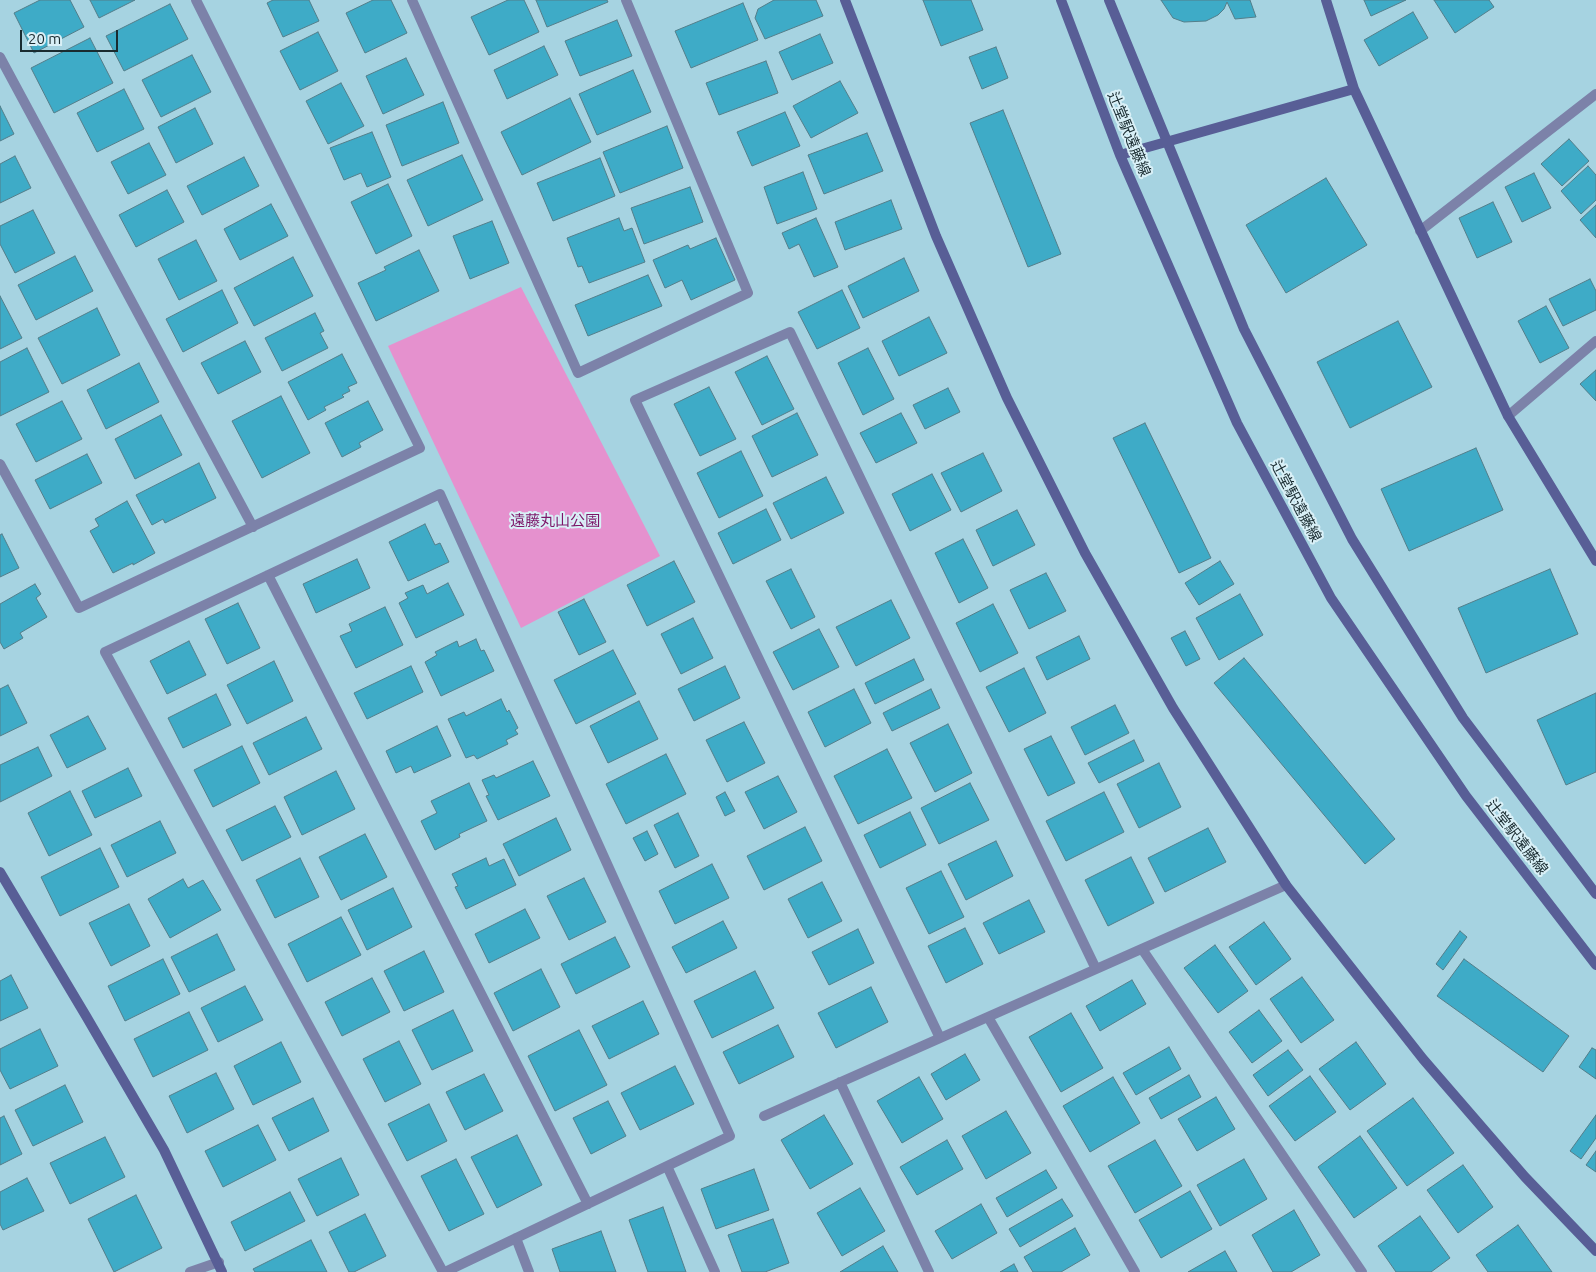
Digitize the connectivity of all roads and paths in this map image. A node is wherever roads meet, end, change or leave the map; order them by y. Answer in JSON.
{"nodes":[{"id":1,"x":196,"y":0,"type":"edge"},
{"id":2,"x":412,"y":0,"type":"edge"},
{"id":3,"x":626,"y":0,"type":"edge"},
{"id":4,"x":845,"y":0,"type":"edge"},
{"id":5,"x":1061,"y":0,"type":"edge"},
{"id":6,"x":1109,"y":0,"type":"edge"},
{"id":7,"x":1326,"y":0,"type":"edge"},
{"id":8,"x":0,"y":58,"type":"edge"},
{"id":9,"x":1354,"y":88,"type":"junction"},
{"id":10,"x":1596,"y":94,"type":"edge"},
{"id":11,"x":1166,"y":141,"type":"junction"},
{"id":12,"x":1120,"y":155,"type":"junction"},
{"id":13,"x":1420,"y":231,"type":"junction"},
{"id":14,"x":1596,"y":341,"type":"edge"},
{"id":15,"x":1508,"y":416,"type":"junction"},
{"id":16,"x":0,"y":464,"type":"edge"},
{"id":17,"x":253,"y":526,"type":"junction"},
{"id":18,"x":1596,"y":561,"type":"edge"},
{"id":19,"x":268,"y":575,"type":"junction"},
{"id":20,"x":0,"y":872,"type":"edge"},
{"id":21,"x":1286,"y":885,"type":"junction"},
{"id":22,"x":1596,"y":894,"type":"edge"},
{"id":23,"x":1142,"y":949,"type":"junction"},
{"id":24,"x":1596,"y":965,"type":"edge"},
{"id":25,"x":1096,"y":969,"type":"junction"},
{"id":26,"x":988,"y":1017,"type":"junction"},
{"id":27,"x":940,"y":1038,"type":"junction"},
{"id":28,"x":840,"y":1082,"type":"junction"},
{"id":29,"x":764,"y":1116,"type":"dead end"},
{"id":30,"x":667,"y":1166,"type":"junction"},
{"id":31,"x":588,"y":1204,"type":"junction"},
{"id":32,"x":516,"y":1238,"type":"junction"},
{"id":33,"x":1596,"y":1251,"type":"edge"},
{"id":34,"x":221,"y":1267,"type":"edge"},
{"id":35,"x":190,"y":1272,"type":"edge"},
{"id":36,"x":444,"y":1272,"type":"edge"},
{"id":37,"x":529,"y":1272,"type":"edge"},
{"id":38,"x":715,"y":1272,"type":"edge"},
{"id":39,"x":929,"y":1272,"type":"edge"},
{"id":40,"x":1135,"y":1272,"type":"edge"},
{"id":41,"x":1362,"y":1272,"type":"edge"}],
"edges":[{"from":1,"to":17,"type":"street"},
{"from":2,"to":3,"type":"street"},
{"from":4,"to":21,"type":"street"},
{"from":5,"to":12,"type":"street","name":"辻堂駅遠藤線"},
{"from":6,"to":11,"type":"street","name":"辻堂駅遠藤線"},
{"from":7,"to":9,"type":"street"},
{"from":8,"to":17,"type":"street"},
{"from":9,"to":11,"type":"street"},
{"from":9,"to":13,"type":"street"},
{"from":10,"to":13,"type":"street"},
{"from":11,"to":12,"type":"street"},
{"from":11,"to":22,"type":"street","name":"辻堂駅遠藤線"},
{"from":12,"to":24,"type":"street","name":"辻堂駅遠藤線"},
{"from":13,"to":15,"type":"street"},
{"from":14,"to":15,"type":"street"},
{"from":15,"to":18,"type":"street"},
{"from":16,"to":17,"type":"street"},
{"from":19,"to":30,"type":"street"},
{"from":19,"to":31,"type":"street"},
{"from":19,"to":36,"type":"street"},
{"from":20,"to":34,"type":"street"},
{"from":21,"to":23,"type":"street"},
{"from":21,"to":33,"type":"street"},
{"from":23,"to":25,"type":"street"},
{"from":23,"to":41,"type":"street"},
{"from":25,"to":26,"type":"street"},
{"from":25,"to":27,"type":"street"},
{"from":26,"to":27,"type":"street"},
{"from":26,"to":40,"type":"street"},
{"from":27,"to":28,"type":"street"},
{"from":28,"to":29,"type":"street"},
{"from":28,"to":39,"type":"street"},
{"from":30,"to":31,"type":"street"},
{"from":30,"to":38,"type":"street"},
{"from":31,"to":32,"type":"street"},
{"from":32,"to":36,"type":"street"},
{"from":32,"to":37,"type":"street"},
{"from":34,"to":35,"type":"street"}]}
